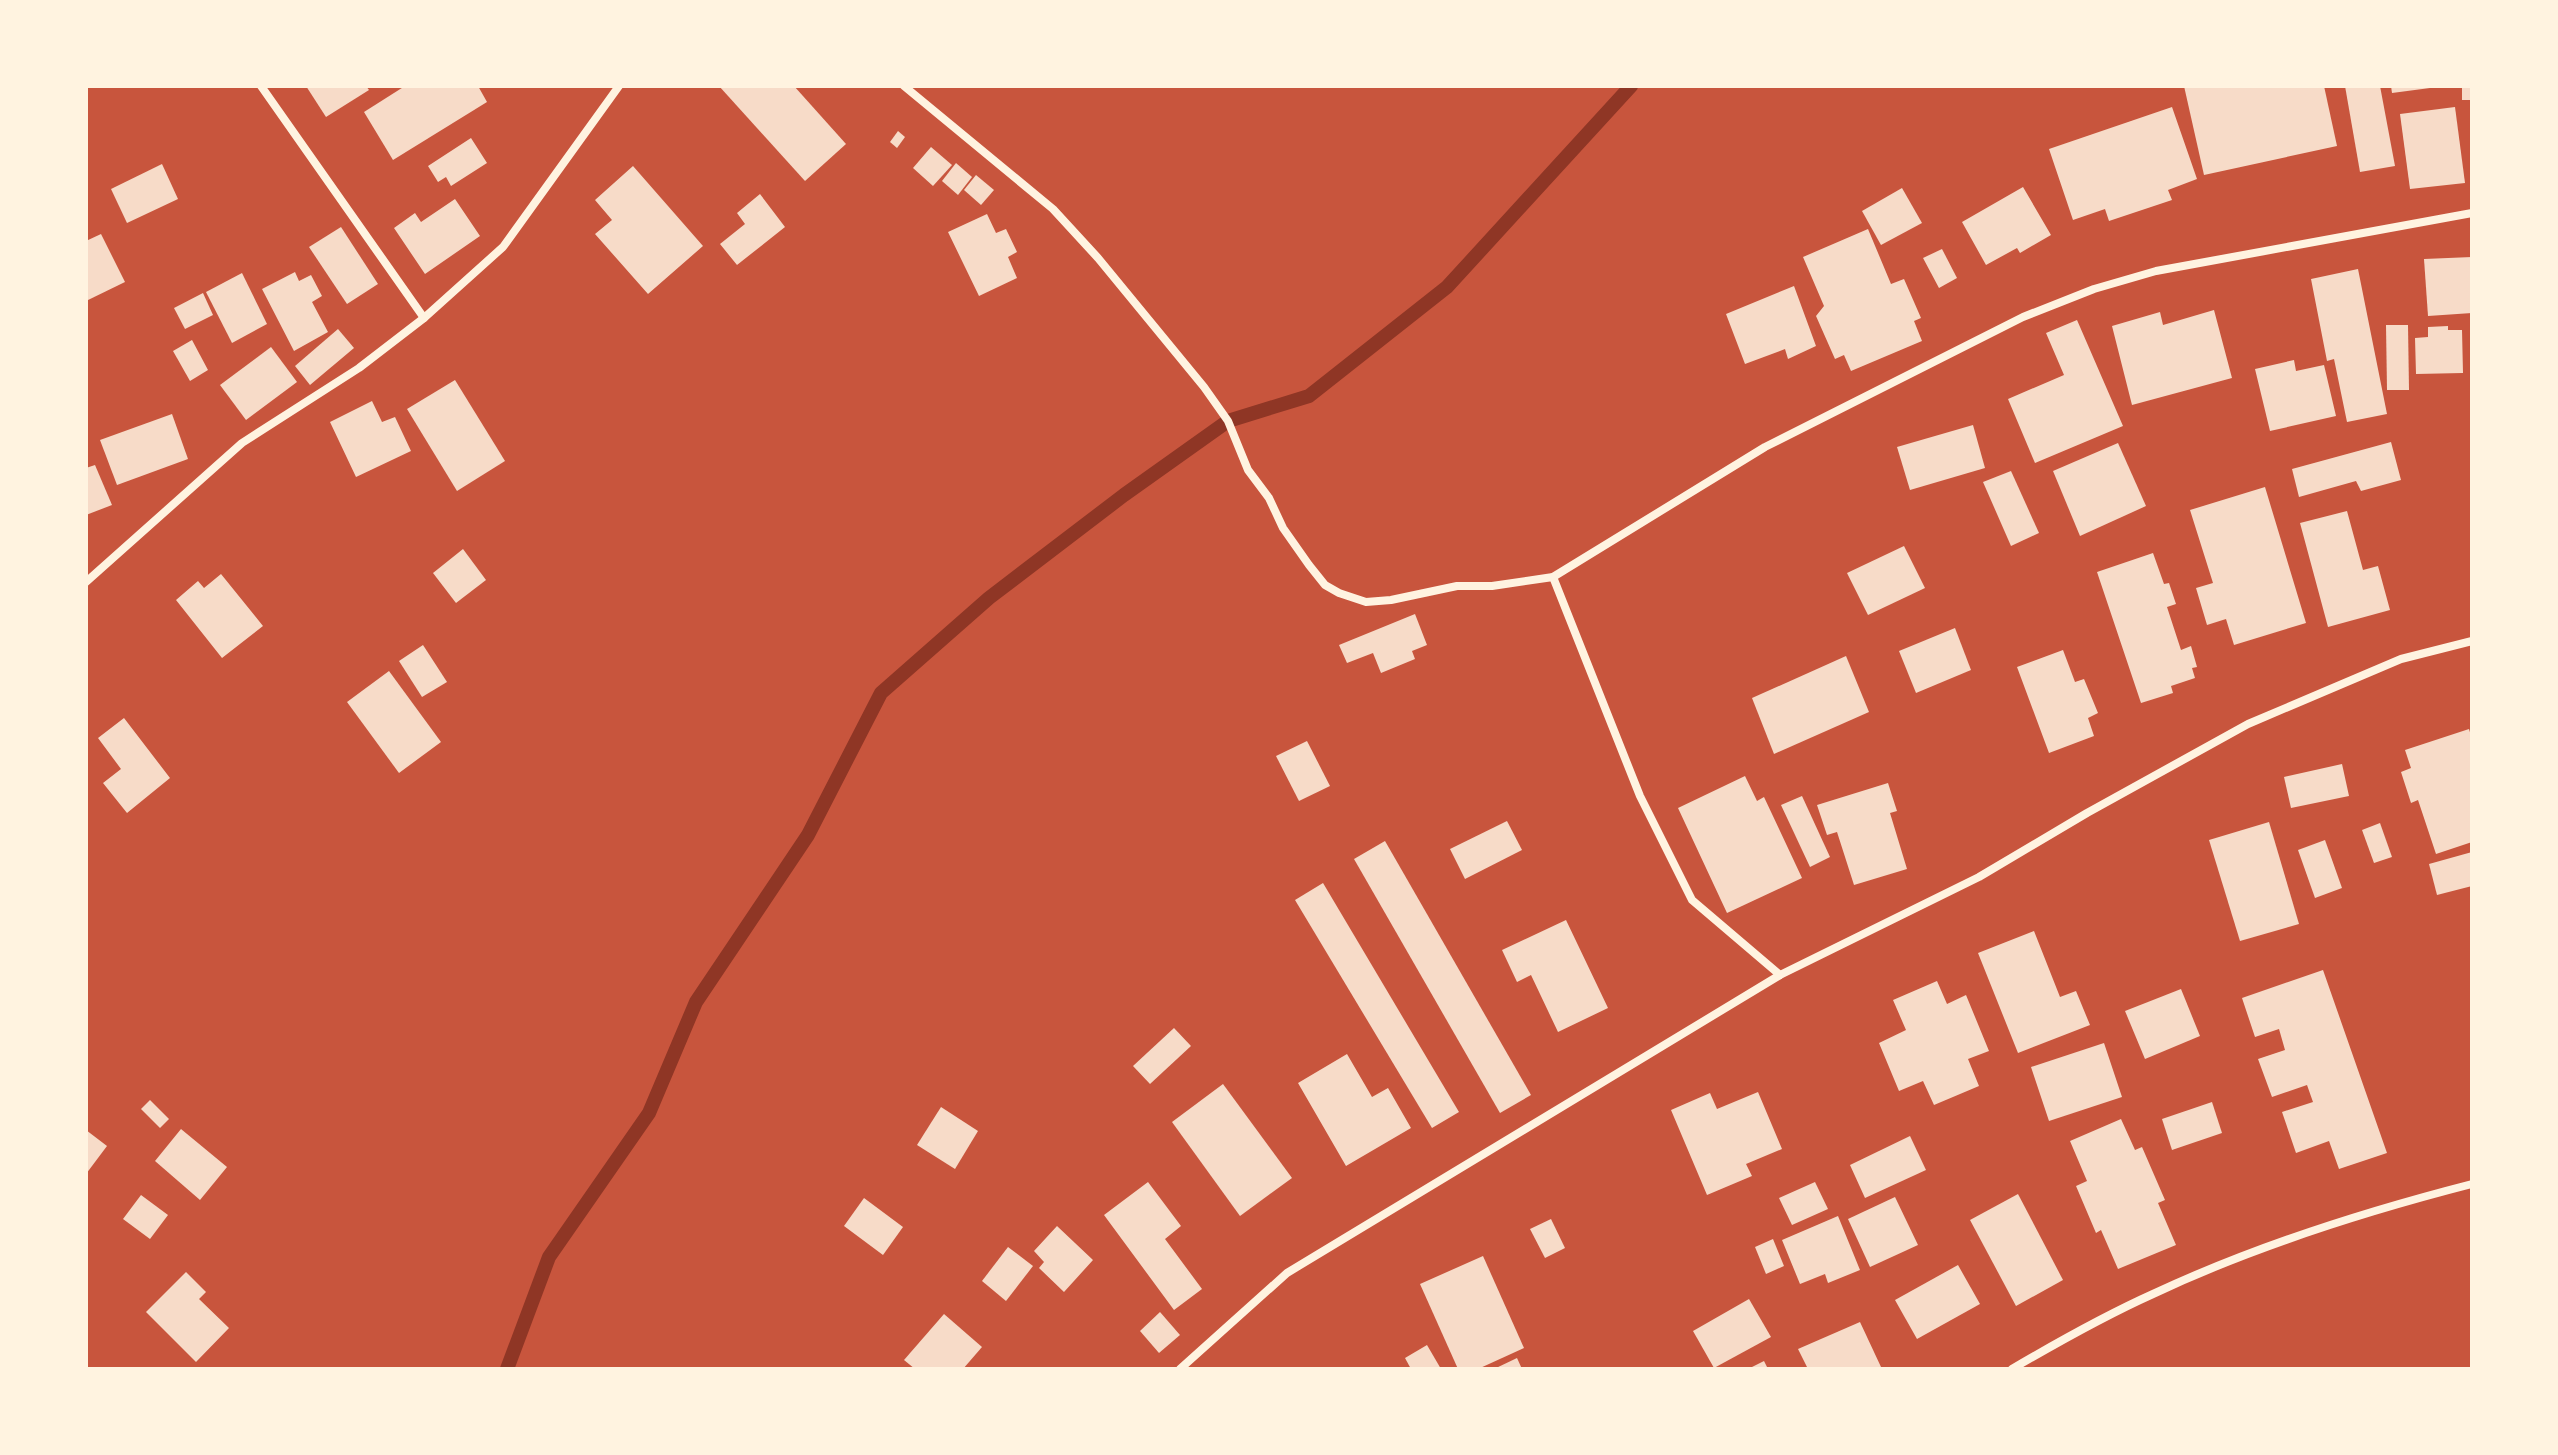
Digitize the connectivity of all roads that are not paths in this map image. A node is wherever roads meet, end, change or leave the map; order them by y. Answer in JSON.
{"nodes":[{"id":1,"x":261,"y":86,"type":"edge"},
{"id":2,"x":619,"y":86,"type":"edge"},
{"id":3,"x":904,"y":86,"type":"edge"},
{"id":4,"x":2472,"y":213,"type":"edge"},
{"id":5,"x":424,"y":318,"type":"junction"},
{"id":6,"x":1553,"y":577,"type":"junction"},
{"id":7,"x":86,"y":582,"type":"edge"},
{"id":8,"x":2472,"y":641,"type":"edge"},
{"id":9,"x":1780,"y":975,"type":"junction"},
{"id":10,"x":2472,"y":1184,"type":"edge"},
{"id":11,"x":1180,"y":1369,"type":"edge"},
{"id":12,"x":2012,"y":1369,"type":"edge"}],
"edges":[{"from":1,"to":5,"type":"street"},
{"from":2,"to":5,"type":"street"},
{"from":3,"to":6,"type":"street"},
{"from":4,"to":6,"type":"street"},
{"from":5,"to":7,"type":"street"},
{"from":6,"to":9,"type":"street"},
{"from":8,"to":9,"type":"street"},
{"from":9,"to":11,"type":"street"},
{"from":10,"to":12,"type":"street"}]}
